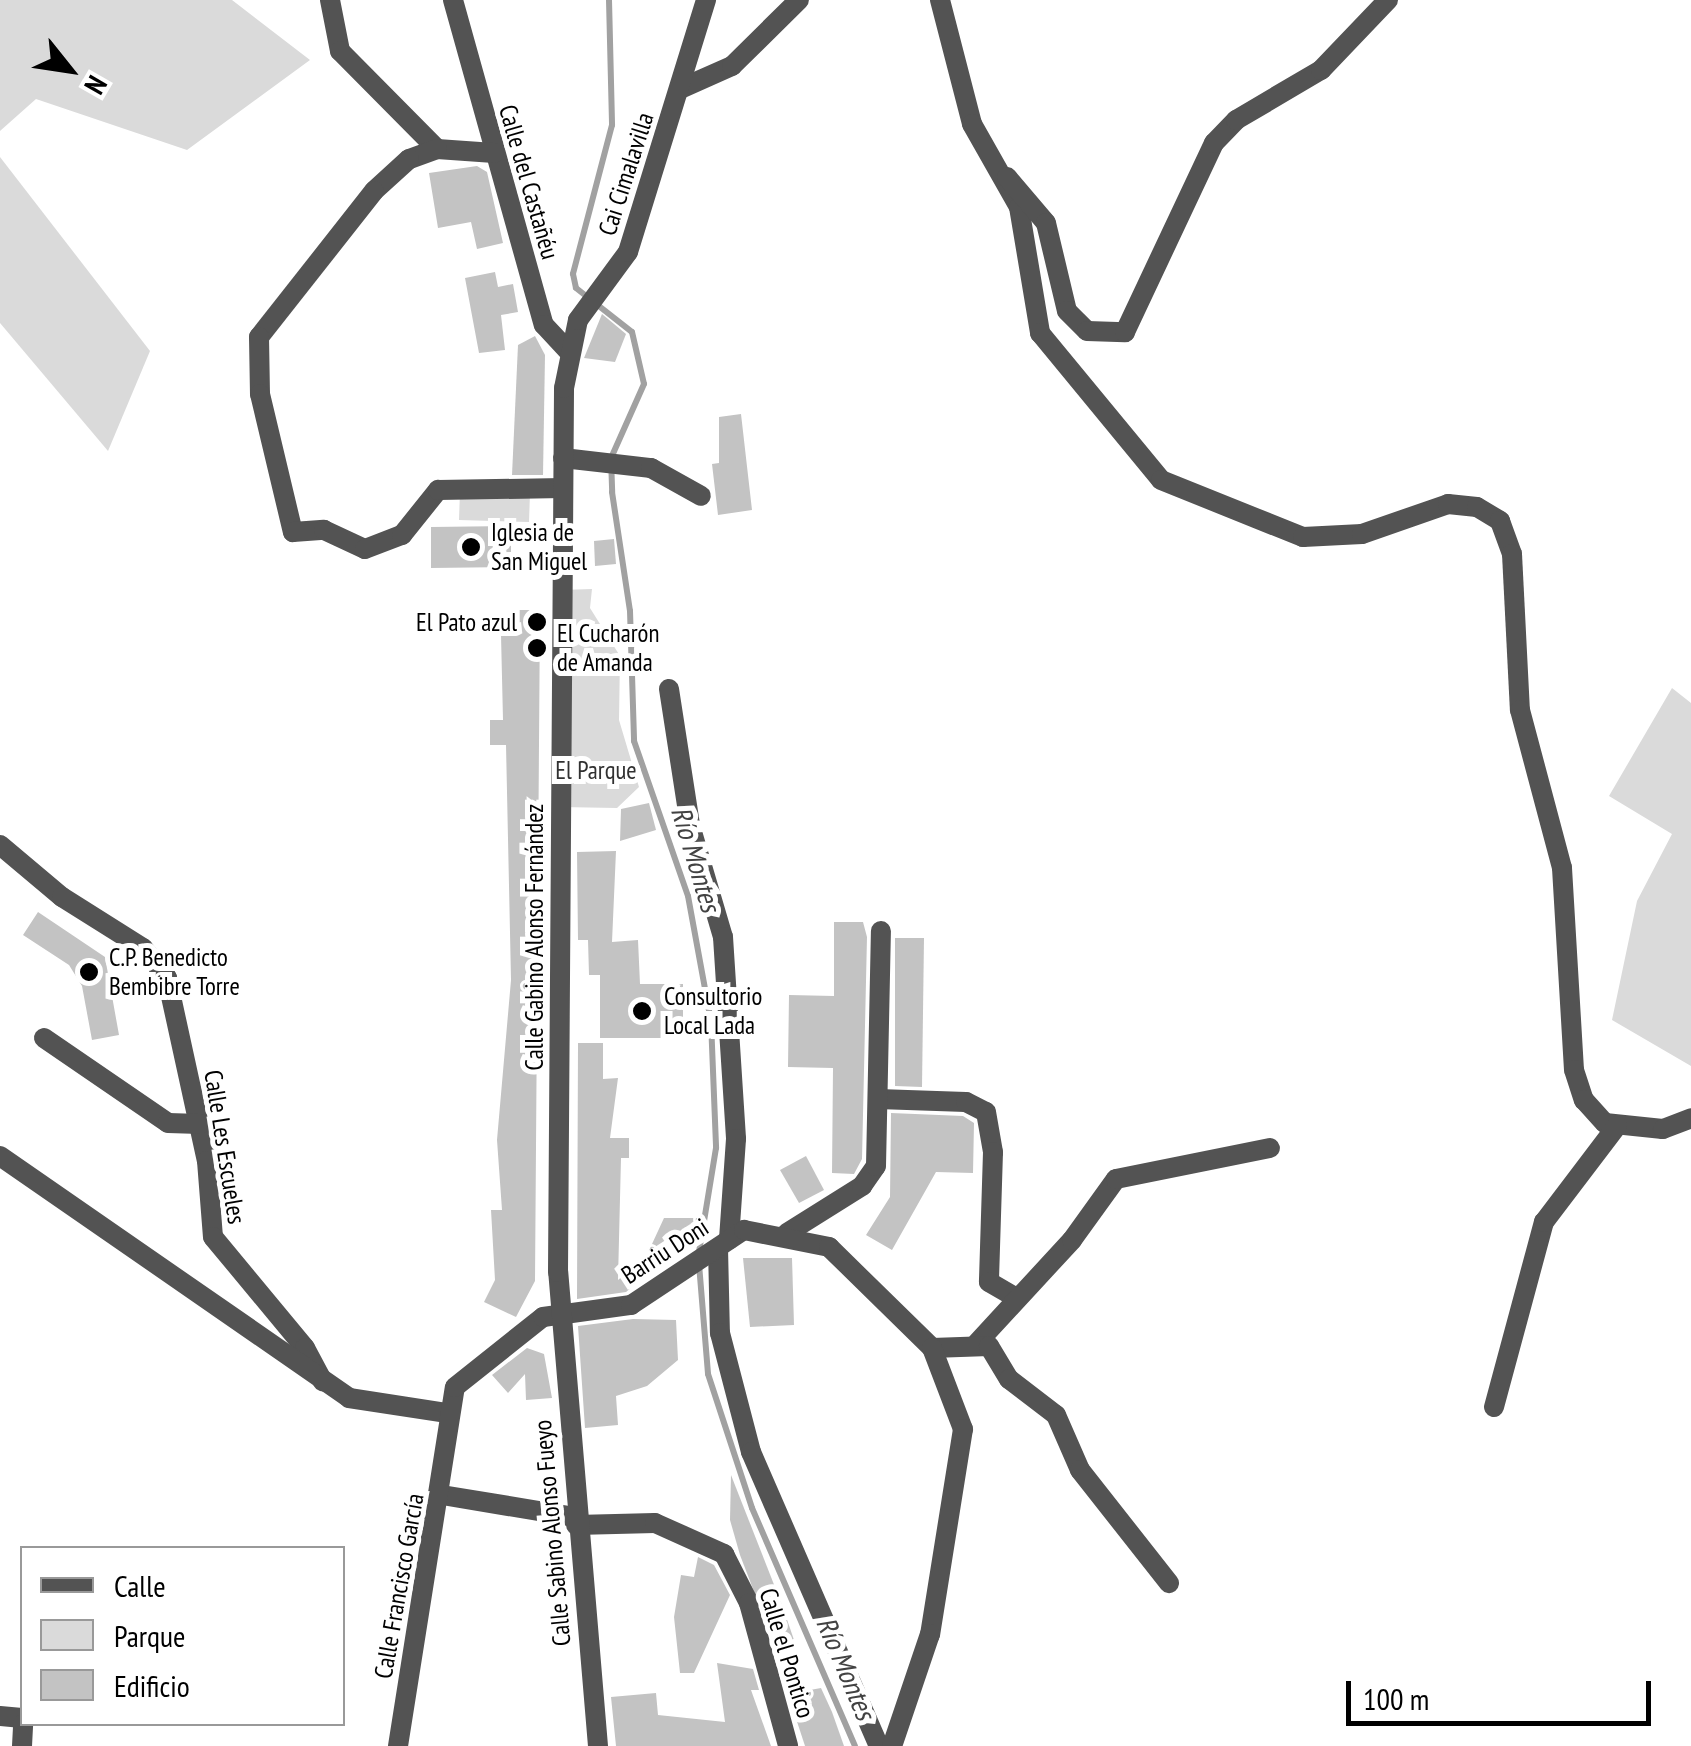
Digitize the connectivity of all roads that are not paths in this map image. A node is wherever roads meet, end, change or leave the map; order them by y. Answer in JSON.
{"nodes":[{"id":1,"x":330,"y":0,"type":"edge"},
{"id":2,"x":706,"y":0,"type":"edge"},
{"id":3,"x":799,"y":0,"type":"edge"},
{"id":4,"x":940,"y":0,"type":"edge"},
{"id":5,"x":1388,"y":0,"type":"edge"},
{"id":6,"x":456,"y":10,"type":"edge"},
{"id":7,"x":680,"y":88,"type":"junction"},
{"id":8,"x":437,"y":149,"type":"junction"},
{"id":9,"x":494,"y":153,"type":"junction"},
{"id":10,"x":996,"y":170,"type":"junction"},
{"id":11,"x":578,"y":320,"type":"joint"},
{"id":12,"x":566,"y":350,"type":"junction"},
{"id":13,"x":563,"y":458,"type":"junction"},
{"id":14,"x":563,"y":488,"type":"junction"},
{"id":15,"x":700,"y":496,"type":"dead end"},
{"id":16,"x":670,"y":688,"type":"dead end"},
{"id":17,"x":0,"y":845,"type":"edge"},
{"id":18,"x":881,"y":931,"type":"dead end"},
{"id":19,"x":44,"y":1038,"type":"dead end"},
{"id":20,"x":878,"y":1100,"type":"junction"},
{"id":21,"x":1691,"y":1118,"type":"edge"},
{"id":22,"x":200,"y":1124,"type":"junction"},
{"id":23,"x":1616,"y":1126,"type":"junction"},
{"id":24,"x":1270,"y":1148,"type":"dead end"},
{"id":25,"x":0,"y":1156,"type":"edge"},
{"id":26,"x":787,"y":1233,"type":"junction"},
{"id":27,"x":720,"y":1248,"type":"junction"},
{"id":28,"x":1013,"y":1296,"type":"junction"},
{"id":29,"x":560,"y":1315,"type":"junction"},
{"id":30,"x":976,"y":1343,"type":"junction"},
{"id":31,"x":932,"y":1348,"type":"junction"},
{"id":32,"x":323,"y":1382,"type":"junction"},
{"id":33,"x":1494,"y":1407,"type":"dead end"},
{"id":34,"x":446,"y":1412,"type":"junction"},
{"id":35,"x":442,"y":1495,"type":"junction"},
{"id":36,"x":575,"y":1521,"type":"junction"},
{"id":37,"x":1169,"y":1583,"type":"dead end"},
{"id":38,"x":398,"y":1746,"type":"edge"},
{"id":39,"x":598,"y":1746,"type":"edge"},
{"id":40,"x":788,"y":1746,"type":"edge"},
{"id":41,"x":880,"y":1746,"type":"edge"},
{"id":42,"x":892,"y":1746,"type":"edge"}],
"edges":[{"from":1,"to":8,"type":"street"},
{"from":2,"to":7,"type":"street","name":"Cai Cimalavilla"},
{"from":3,"to":7,"type":"street"},
{"from":4,"to":10,"type":"street"},
{"from":5,"to":10,"type":"street"},
{"from":6,"to":9,"type":"street","name":"Calle del Castañéu"},
{"from":7,"to":11,"type":"street","name":"Cai Cimalavilla"},
{"from":8,"to":9,"type":"street"},
{"from":8,"to":14,"type":"street"},
{"from":9,"to":12,"type":"street","name":"Calle del Castañéu"},
{"from":10,"to":23,"type":"street"},
{"from":11,"to":12,"type":"street","name":"Calle Gabino Alonso Fernández"},
{"from":12,"to":13,"type":"street","name":"Calle Gabino Alonso Fernández"},
{"from":13,"to":14,"type":"street","name":"Calle Gabino Alonso Fernández"},
{"from":13,"to":15,"type":"street"},
{"from":14,"to":29,"type":"street","name":"Calle Gabino Alonso Fernández"},
{"from":16,"to":27,"type":"street"},
{"from":17,"to":22,"type":"street","name":"Calle Les Escueles"},
{"from":18,"to":20,"type":"street"},
{"from":19,"to":22,"type":"street"},
{"from":20,"to":26,"type":"street"},
{"from":20,"to":28,"type":"street"},
{"from":21,"to":23,"type":"street"},
{"from":22,"to":32,"type":"street","name":"Calle Les Escueles"},
{"from":23,"to":33,"type":"street"},
{"from":24,"to":28,"type":"street"},
{"from":25,"to":32,"type":"street"},
{"from":26,"to":27,"type":"street","name":"Barriu Doni"},
{"from":26,"to":31,"type":"street","name":"Barriu Doni"},
{"from":27,"to":29,"type":"street","name":"Barriu Doni"},
{"from":27,"to":41,"type":"street"},
{"from":28,"to":30,"type":"street"},
{"from":29,"to":34,"type":"street","name":"Calle Francisco García"},
{"from":29,"to":36,"type":"street","name":"Calle Sabino Alonso Fueyo"},
{"from":30,"to":31,"type":"street"},
{"from":30,"to":37,"type":"street"},
{"from":31,"to":42,"type":"street","name":"Barriu Doni"},
{"from":32,"to":34,"type":"street"},
{"from":34,"to":35,"type":"street","name":"Calle Francisco García"},
{"from":35,"to":36,"type":"street","name":"Calle el Pontico"},
{"from":35,"to":38,"type":"street","name":"Calle Francisco García"},
{"from":36,"to":39,"type":"street","name":"Calle Sabino Alonso Fueyo"},
{"from":36,"to":40,"type":"street","name":"Calle el Pontico"}]}
